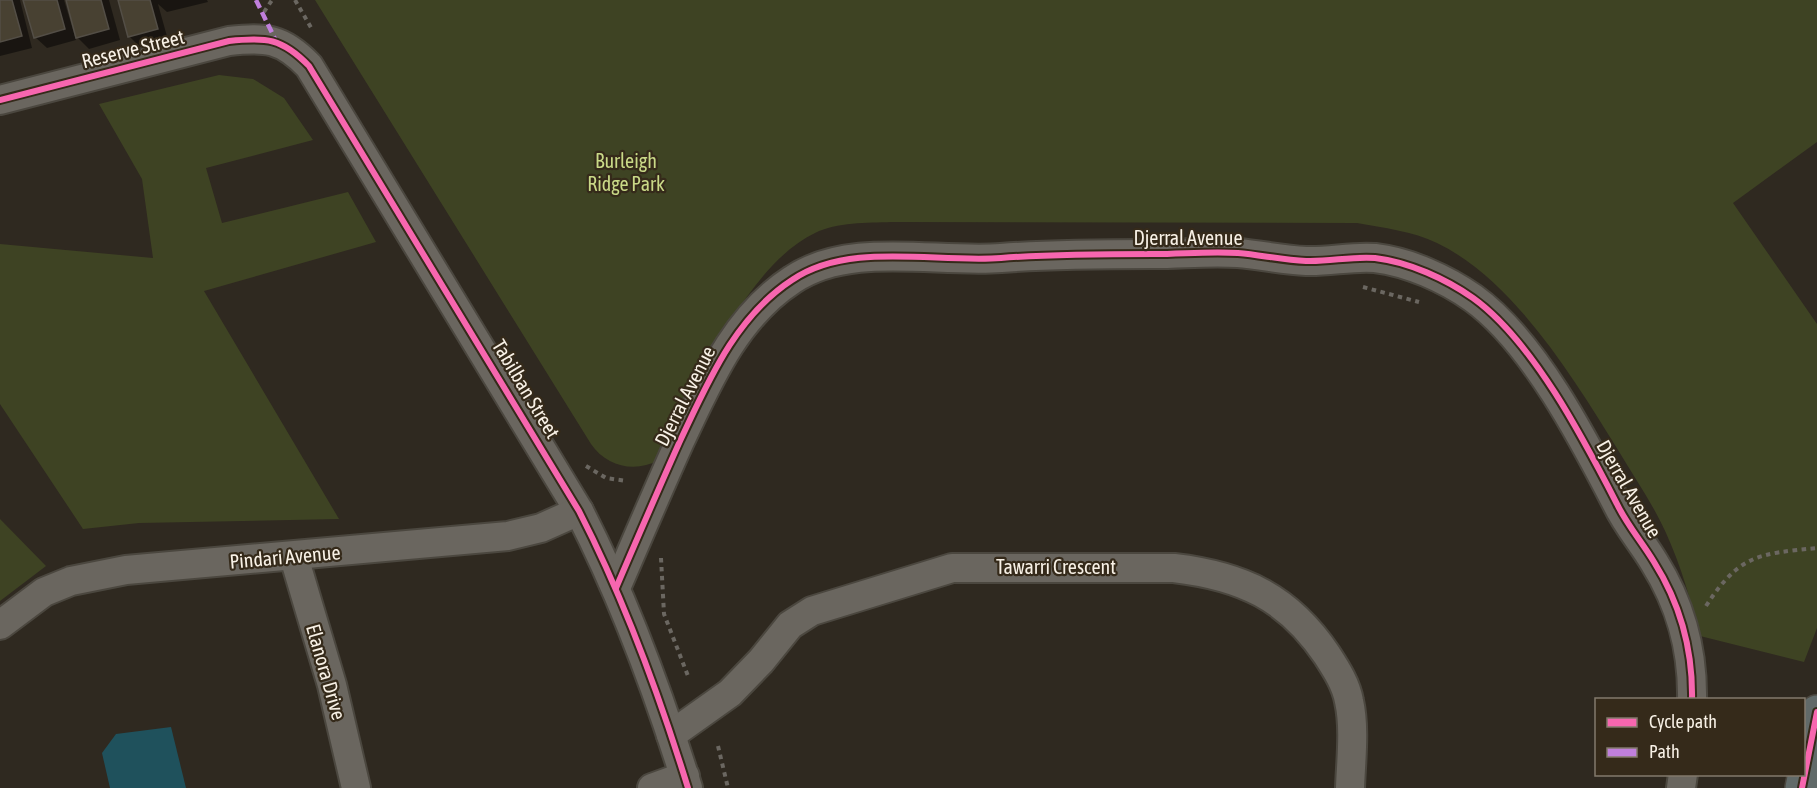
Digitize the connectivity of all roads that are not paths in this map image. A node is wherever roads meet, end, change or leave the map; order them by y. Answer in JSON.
{"nodes":[{"id":1,"x":276,"y":41,"type":"joint"},
{"id":2,"x":0,"y":100,"type":"edge"},
{"id":3,"x":579,"y":511,"type":"junction"},
{"id":4,"x":294,"y":557,"type":"junction"},
{"id":5,"x":616,"y":588,"type":"junction"},
{"id":6,"x":0,"y":625,"type":"edge"},
{"id":7,"x":1692,"y":698,"type":"edge"},
{"id":8,"x":1817,"y":712,"type":"edge"},
{"id":9,"x":671,"y":735,"type":"junction"},
{"id":10,"x":687,"y":782,"type":"edge"},
{"id":11,"x":356,"y":788,"type":"edge"},
{"id":12,"x":652,"y":788,"type":"edge"},
{"id":13,"x":1350,"y":788,"type":"edge"},
{"id":14,"x":1803,"y":788,"type":"edge"}],
"edges":[{"from":1,"to":2,"type":"street","name":"Reserve Street"},
{"from":1,"to":3,"type":"street","name":"Tabilban Street"},
{"from":3,"to":4,"type":"street","name":"Pindari Avenue"},
{"from":3,"to":5,"type":"street","name":"Tabilban Street"},
{"from":4,"to":6,"type":"street","name":"Pindari Avenue"},
{"from":4,"to":11,"type":"street","name":"Elanora Drive"},
{"from":5,"to":7,"type":"street","name":"Djerral Avenue"},
{"from":5,"to":9,"type":"street","name":"Tabilban Street"},
{"from":8,"to":14,"type":"highway"},
{"from":9,"to":10,"type":"street","name":"Tabilban Street"},
{"from":9,"to":13,"type":"street","name":"Tawarri Crescent"},
{"from":10,"to":12,"type":"street"}]}
